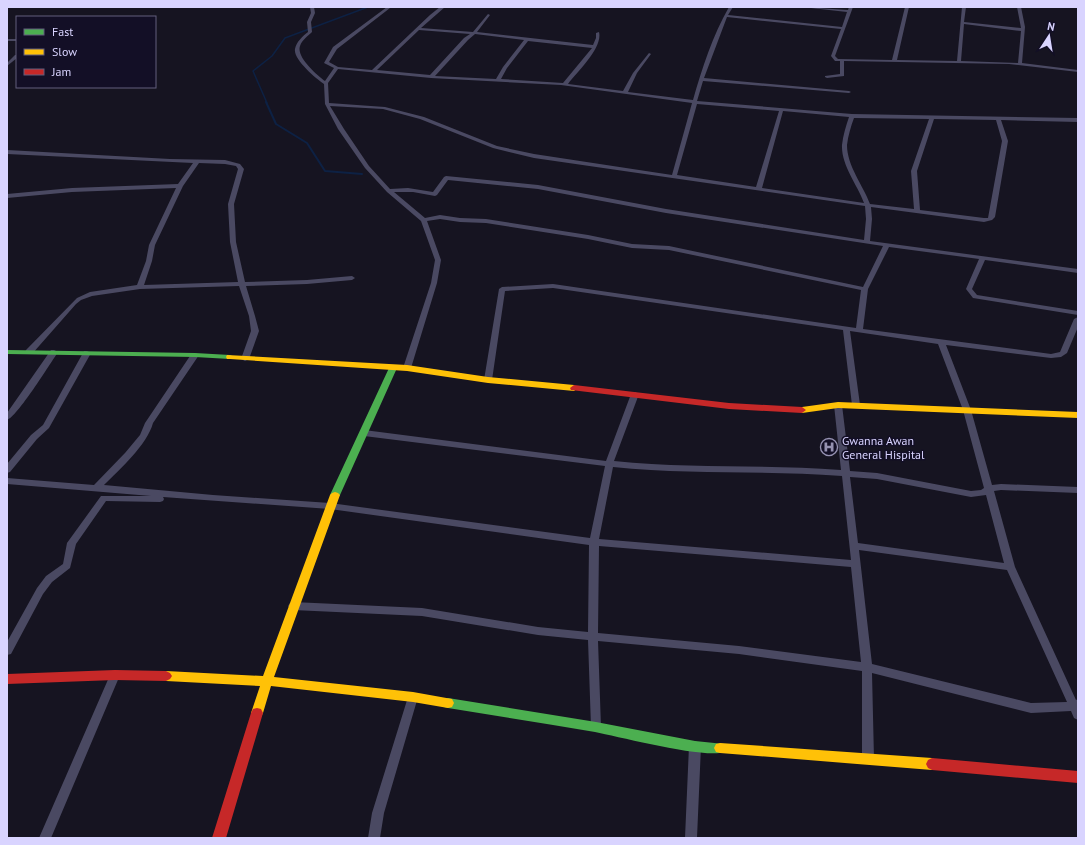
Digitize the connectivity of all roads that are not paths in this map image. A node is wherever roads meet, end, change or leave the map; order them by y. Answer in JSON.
{"nodes":[{"id":1,"x":312,"y":7,"type":"edge"},
{"id":2,"x":443,"y":7,"type":"edge"},
{"id":3,"x":731,"y":7,"type":"edge"},
{"id":4,"x":804,"y":7,"type":"edge"},
{"id":5,"x":908,"y":7,"type":"edge"},
{"id":6,"x":958,"y":7,"type":"edge"},
{"id":7,"x":964,"y":7,"type":"edge"},
{"id":8,"x":1019,"y":7,"type":"edge"},
{"id":9,"x":388,"y":8,"type":"edge"},
{"id":10,"x":850,"y":9,"type":"edge"},
{"id":11,"x":488,"y":15,"type":"dead end"},
{"id":12,"x":725,"y":16,"type":"junction"},
{"id":13,"x":962,"y":23,"type":"junction"},
{"id":14,"x":843,"y":28,"type":"junction"},
{"id":15,"x":417,"y":29,"type":"junction"},
{"id":16,"x":1023,"y":30,"type":"junction"},
{"id":17,"x":474,"y":33,"type":"junction"},
{"id":18,"x":598,"y":33,"type":"dead end"},
{"id":19,"x":527,"y":39,"type":"junction"},
{"id":20,"x":595,"y":47,"type":"junction"},
{"id":21,"x":649,"y":54,"type":"dead end"},
{"id":22,"x":16,"y":57,"type":"edge"},
{"id":23,"x":842,"y":61,"type":"junction"},
{"id":24,"x":894,"y":61,"type":"junction"},
{"id":25,"x":959,"y":62,"type":"junction"},
{"id":26,"x":1020,"y":64,"type":"junction"},
{"id":27,"x":7,"y":65,"type":"edge"},
{"id":28,"x":337,"y":68,"type":"junction"},
{"id":29,"x":1078,"y":71,"type":"edge"},
{"id":30,"x":373,"y":72,"type":"junction"},
{"id":31,"x":431,"y":77,"type":"junction"},
{"id":32,"x":827,"y":77,"type":"dead end"},
{"id":33,"x":701,"y":79,"type":"junction"},
{"id":34,"x":498,"y":80,"type":"junction"},
{"id":35,"x":326,"y":83,"type":"junction"},
{"id":36,"x":565,"y":84,"type":"junction"},
{"id":37,"x":625,"y":92,"type":"junction"},
{"id":38,"x":849,"y":92,"type":"dead end"},
{"id":39,"x":694,"y":102,"type":"junction"},
{"id":40,"x":326,"y":104,"type":"junction"},
{"id":41,"x":782,"y":110,"type":"junction"},
{"id":42,"x":852,"y":116,"type":"junction"},
{"id":43,"x":932,"y":117,"type":"junction"},
{"id":44,"x":998,"y":118,"type":"junction"},
{"id":45,"x":1078,"y":120,"type":"edge"},
{"id":46,"x":7,"y":152,"type":"edge"},
{"id":47,"x":197,"y":162,"type":"junction"},
{"id":48,"x":674,"y":176,"type":"junction"},
{"id":49,"x":180,"y":186,"type":"junction"},
{"id":50,"x":759,"y":188,"type":"junction"},
{"id":51,"x":389,"y":191,"type":"junction"},
{"id":52,"x":7,"y":196,"type":"edge"},
{"id":53,"x":868,"y":205,"type":"junction"},
{"id":54,"x":917,"y":211,"type":"junction"},
{"id":55,"x":424,"y":220,"type":"junction"},
{"id":56,"x":868,"y":242,"type":"junction"},
{"id":57,"x":887,"y":244,"type":"junction"},
{"id":58,"x":983,"y":258,"type":"junction"},
{"id":59,"x":1078,"y":271,"type":"edge"},
{"id":60,"x":352,"y":278,"type":"dead end"},
{"id":61,"x":242,"y":284,"type":"junction"},
{"id":62,"x":140,"y":288,"type":"junction"},
{"id":63,"x":866,"y":289,"type":"junction"},
{"id":64,"x":1078,"y":313,"type":"edge"},
{"id":65,"x":1078,"y":319,"type":"edge"},
{"id":66,"x":846,"y":328,"type":"junction"},
{"id":67,"x":858,"y":330,"type":"junction"},
{"id":68,"x":941,"y":342,"type":"junction"},
{"id":69,"x":7,"y":352,"type":"edge"},
{"id":70,"x":29,"y":352,"type":"junction"},
{"id":71,"x":54,"y":352,"type":"junction"},
{"id":72,"x":87,"y":353,"type":"junction"},
{"id":73,"x":194,"y":355,"type":"junction"},
{"id":74,"x":245,"y":359,"type":"junction"},
{"id":75,"x":393,"y":368,"type":"junction"},
{"id":76,"x":407,"y":368,"type":"junction"},
{"id":77,"x":488,"y":380,"type":"junction"},
{"id":78,"x":635,"y":394,"type":"junction"},
{"id":79,"x":838,"y":405,"type":"junction"},
{"id":80,"x":856,"y":405,"type":"junction"},
{"id":81,"x":967,"y":410,"type":"junction"},
{"id":82,"x":1078,"y":416,"type":"edge"},
{"id":83,"x":7,"y":418,"type":"edge"},
{"id":84,"x":364,"y":433,"type":"junction"},
{"id":85,"x":609,"y":464,"type":"junction"},
{"id":86,"x":7,"y":470,"type":"edge"},
{"id":87,"x":845,"y":473,"type":"junction"},
{"id":88,"x":7,"y":481,"type":"edge"},
{"id":89,"x":988,"y":489,"type":"junction"},
{"id":90,"x":1078,"y":490,"type":"edge"},
{"id":91,"x":213,"y":498,"type":"junction"},
{"id":92,"x":261,"y":502,"type":"junction"},
{"id":93,"x":330,"y":506,"type":"junction"},
{"id":94,"x":594,"y":542,"type":"junction"},
{"id":95,"x":854,"y":546,"type":"junction"},
{"id":96,"x":856,"y":564,"type":"junction"},
{"id":97,"x":1010,"y":567,"type":"junction"},
{"id":98,"x":293,"y":606,"type":"junction"},
{"id":99,"x":593,"y":636,"type":"junction"},
{"id":100,"x":7,"y":652,"type":"edge"},
{"id":101,"x":867,"y":667,"type":"junction"},
{"id":102,"x":115,"y":675,"type":"junction"},
{"id":103,"x":7,"y":679,"type":"edge"},
{"id":104,"x":267,"y":681,"type":"junction"},
{"id":105,"x":413,"y":697,"type":"junction"},
{"id":106,"x":1075,"y":705,"type":"edge"},
{"id":107,"x":1078,"y":715,"type":"edge"},
{"id":108,"x":596,"y":727,"type":"junction"},
{"id":109,"x":695,"y":746,"type":"junction"},
{"id":110,"x":868,"y":759,"type":"junction"},
{"id":111,"x":1078,"y":777,"type":"edge"},
{"id":112,"x":45,"y":838,"type":"edge"},
{"id":113,"x":218,"y":838,"type":"edge"},
{"id":114,"x":374,"y":838,"type":"edge"},
{"id":115,"x":691,"y":838,"type":"edge"}],
"edges":[{"from":1,"to":35,"type":"street"},
{"from":2,"to":15,"type":"street"},
{"from":3,"to":12,"type":"street"},
{"from":4,"to":10,"type":"street"},
{"from":5,"to":24,"type":"street"},
{"from":6,"to":7,"type":"street"},
{"from":7,"to":13,"type":"street"},
{"from":8,"to":16,"type":"street"},
{"from":9,"to":28,"type":"street"},
{"from":10,"to":14,"type":"street"},
{"from":11,"to":17,"type":"street"},
{"from":12,"to":14,"type":"street"},
{"from":12,"to":33,"type":"street"},
{"from":13,"to":16,"type":"street"},
{"from":13,"to":25,"type":"street"},
{"from":14,"to":23,"type":"street"},
{"from":15,"to":17,"type":"street"},
{"from":15,"to":30,"type":"street"},
{"from":16,"to":26,"type":"street"},
{"from":17,"to":19,"type":"street"},
{"from":17,"to":31,"type":"street"},
{"from":18,"to":20,"type":"street"},
{"from":19,"to":20,"type":"street"},
{"from":19,"to":34,"type":"street"},
{"from":20,"to":36,"type":"street"},
{"from":21,"to":37,"type":"street"},
{"from":22,"to":27,"type":"street"},
{"from":23,"to":24,"type":"street"},
{"from":23,"to":32,"type":"street"},
{"from":24,"to":25,"type":"street"},
{"from":25,"to":26,"type":"street"},
{"from":26,"to":29,"type":"street"},
{"from":28,"to":30,"type":"street"},
{"from":28,"to":35,"type":"street"},
{"from":30,"to":31,"type":"street"},
{"from":31,"to":34,"type":"street"},
{"from":33,"to":38,"type":"street"},
{"from":33,"to":39,"type":"street"},
{"from":34,"to":36,"type":"street"},
{"from":35,"to":40,"type":"street"},
{"from":36,"to":37,"type":"street"},
{"from":37,"to":39,"type":"street"},
{"from":39,"to":41,"type":"street"},
{"from":39,"to":48,"type":"street"},
{"from":40,"to":48,"type":"street"},
{"from":40,"to":51,"type":"street"},
{"from":41,"to":42,"type":"street"},
{"from":41,"to":50,"type":"street"},
{"from":42,"to":43,"type":"street"},
{"from":42,"to":53,"type":"street"},
{"from":43,"to":44,"type":"street"},
{"from":43,"to":54,"type":"street"},
{"from":44,"to":45,"type":"street"},
{"from":44,"to":54,"type":"street"},
{"from":46,"to":47,"type":"street"},
{"from":47,"to":49,"type":"street"},
{"from":47,"to":61,"type":"street"},
{"from":48,"to":50,"type":"street"},
{"from":49,"to":52,"type":"street"},
{"from":49,"to":62,"type":"street"},
{"from":50,"to":53,"type":"street"},
{"from":51,"to":55,"type":"street"},
{"from":51,"to":56,"type":"street"},
{"from":53,"to":54,"type":"street"},
{"from":53,"to":56,"type":"street"},
{"from":55,"to":63,"type":"street"},
{"from":55,"to":76,"type":"street"},
{"from":56,"to":57,"type":"street"},
{"from":57,"to":58,"type":"street"},
{"from":57,"to":63,"type":"street"},
{"from":58,"to":59,"type":"street"},
{"from":58,"to":64,"type":"street"},
{"from":60,"to":61,"type":"street"},
{"from":61,"to":62,"type":"street"},
{"from":61,"to":74,"type":"street"},
{"from":62,"to":70,"type":"street"},
{"from":63,"to":67,"type":"street"},
{"from":65,"to":68,"type":"street"},
{"from":66,"to":67,"type":"street"},
{"from":66,"to":77,"type":"street"},
{"from":66,"to":80,"type":"street"},
{"from":67,"to":68,"type":"street"},
{"from":68,"to":81,"type":"street"},
{"from":69,"to":70,"type":"street"},
{"from":70,"to":71,"type":"street"},
{"from":71,"to":72,"type":"street"},
{"from":71,"to":83,"type":"street"},
{"from":72,"to":73,"type":"street"},
{"from":72,"to":86,"type":"street"},
{"from":73,"to":74,"type":"street"},
{"from":73,"to":91,"type":"street"},
{"from":74,"to":75,"type":"street"},
{"from":75,"to":76,"type":"street"},
{"from":75,"to":84,"type":"street"},
{"from":76,"to":77,"type":"street"},
{"from":77,"to":78,"type":"street"},
{"from":78,"to":79,"type":"street"},
{"from":78,"to":85,"type":"street"},
{"from":79,"to":80,"type":"street"},
{"from":79,"to":87,"type":"street"},
{"from":80,"to":81,"type":"street"},
{"from":81,"to":82,"type":"street"},
{"from":81,"to":89,"type":"street"},
{"from":84,"to":85,"type":"street"},
{"from":84,"to":93,"type":"street"},
{"from":85,"to":87,"type":"street"},
{"from":85,"to":94,"type":"street"},
{"from":87,"to":89,"type":"street"},
{"from":87,"to":95,"type":"street"},
{"from":88,"to":91,"type":"street"},
{"from":89,"to":90,"type":"street"},
{"from":89,"to":97,"type":"street"},
{"from":91,"to":92,"type":"street"},
{"from":92,"to":93,"type":"street"},
{"from":92,"to":100,"type":"street"},
{"from":93,"to":94,"type":"street"},
{"from":93,"to":98,"type":"street"},
{"from":94,"to":96,"type":"street"},
{"from":94,"to":99,"type":"street"},
{"from":95,"to":96,"type":"street"},
{"from":95,"to":97,"type":"street"},
{"from":96,"to":101,"type":"street"},
{"from":97,"to":106,"type":"street"},
{"from":98,"to":99,"type":"street"},
{"from":98,"to":104,"type":"street"},
{"from":99,"to":101,"type":"street"},
{"from":99,"to":108,"type":"street"},
{"from":101,"to":106,"type":"street"},
{"from":101,"to":110,"type":"street"},
{"from":102,"to":103,"type":"street"},
{"from":102,"to":104,"type":"street"},
{"from":102,"to":112,"type":"street"},
{"from":104,"to":105,"type":"street"},
{"from":104,"to":113,"type":"street"},
{"from":105,"to":108,"type":"street"},
{"from":105,"to":114,"type":"street"},
{"from":106,"to":107,"type":"street"},
{"from":108,"to":109,"type":"street"},
{"from":109,"to":110,"type":"street"},
{"from":109,"to":115,"type":"street"},
{"from":110,"to":111,"type":"street"}]}
